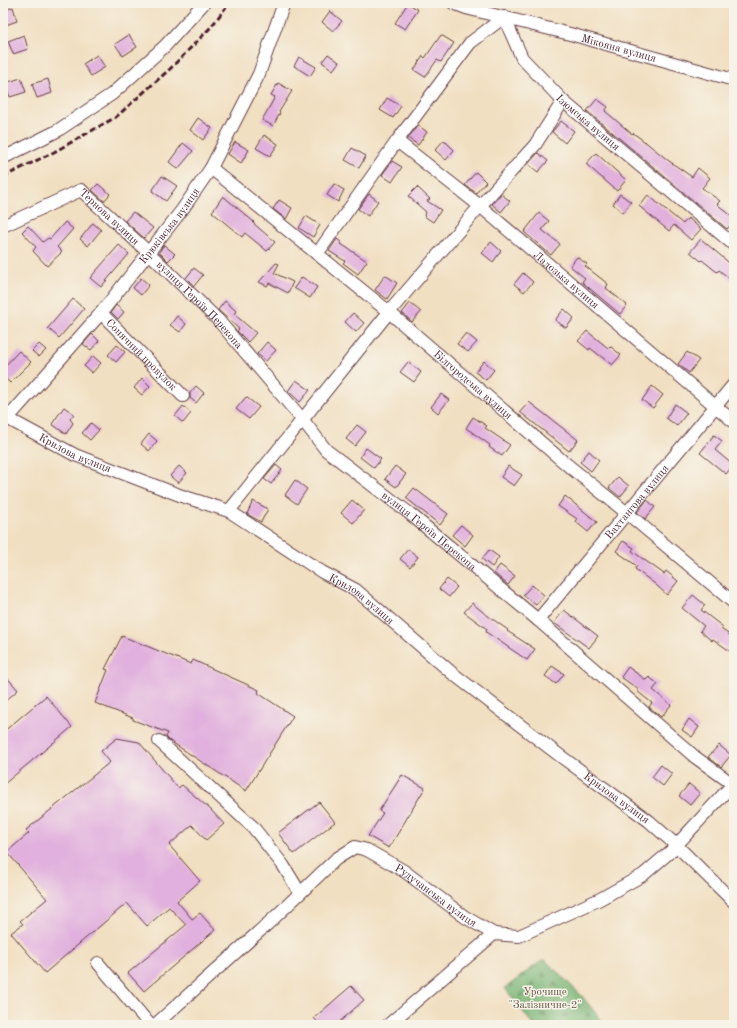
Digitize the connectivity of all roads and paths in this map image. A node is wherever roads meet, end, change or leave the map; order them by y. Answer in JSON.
{"nodes":[{"id":1,"x":204,"y":3,"type":"edge"},
{"id":2,"x":284,"y":3,"type":"edge"},
{"id":3,"x":453,"y":3,"type":"edge"},
{"id":4,"x":504,"y":17,"type":"junction"},
{"id":5,"x":734,"y":80,"type":"edge"},
{"id":6,"x":563,"y":101,"type":"junction"},
{"id":7,"x":397,"y":141,"type":"junction"},
{"id":8,"x":3,"y":158,"type":"edge"},
{"id":9,"x":211,"y":168,"type":"junction"},
{"id":10,"x":480,"y":206,"type":"junction"},
{"id":11,"x":3,"y":226,"type":"edge"},
{"id":12,"x":734,"y":245,"type":"edge"},
{"id":13,"x":149,"y":252,"type":"junction"},
{"id":14,"x":317,"y":254,"type":"junction"},
{"id":15,"x":389,"y":312,"type":"junction"},
{"id":16,"x":101,"y":313,"type":"junction"},
{"id":17,"x":734,"y":384,"type":"edge"},
{"id":18,"x":183,"y":396,"type":"dead end"},
{"id":19,"x":715,"y":406,"type":"junction"},
{"id":20,"x":5,"y":417,"type":"edge"},
{"id":21,"x":302,"y":419,"type":"junction"},
{"id":22,"x":734,"y":422,"type":"edge"},
{"id":23,"x":229,"y":511,"type":"junction"},
{"id":24,"x":627,"y":513,"type":"junction"},
{"id":25,"x":734,"y":603,"type":"edge"},
{"id":26,"x":538,"y":620,"type":"junction"},
{"id":27,"x":159,"y":741,"type":"dead end"},
{"id":28,"x":734,"y":784,"type":"edge"},
{"id":29,"x":676,"y":845,"type":"junction"},
{"id":30,"x":300,"y":893,"type":"junction"},
{"id":31,"x":734,"y":902,"type":"edge"},
{"id":32,"x":494,"y":934,"type":"junction"},
{"id":33,"x":98,"y":963,"type":"dead end"},
{"id":34,"x":150,"y":1025,"type":"edge"},
{"id":35,"x":155,"y":1025,"type":"edge"},
{"id":36,"x":388,"y":1025,"type":"edge"}],
"edges":[{"from":1,"to":8,"type":"street"},
{"from":2,"to":9,"type":"street","name":"Крюківська вулиця"},
{"from":3,"to":4,"type":"street"},
{"from":4,"to":5,"type":"street","name":"Мікояна вулиця"},
{"from":4,"to":6,"type":"street","name":"Ізюмська вулиця"},
{"from":4,"to":7,"type":"street"},
{"from":6,"to":10,"type":"street"},
{"from":6,"to":12,"type":"street","name":"Ізюмська вулиця"},
{"from":7,"to":10,"type":"street","name":"Ладозька вулиця"},
{"from":7,"to":14,"type":"street"},
{"from":9,"to":13,"type":"street","name":"Крюківська вулиця"},
{"from":9,"to":14,"type":"street","name":"Білгородська вулиця"},
{"from":10,"to":15,"type":"street"},
{"from":10,"to":19,"type":"street","name":"Ладозька вулиця"},
{"from":11,"to":13,"type":"street","name":"Тернова вулиця"},
{"from":13,"to":16,"type":"street","name":"Крюківська вулиця"},
{"from":13,"to":21,"type":"street","name":"вулиця Героїв Перекопа"},
{"from":14,"to":15,"type":"street","name":"Білгородська вулиця"},
{"from":15,"to":21,"type":"street"},
{"from":15,"to":24,"type":"street","name":"Білгородська вулиця"},
{"from":16,"to":18,"type":"street","name":"Сонячний провулок"},
{"from":16,"to":20,"type":"street","name":"Крюківська вулиця"},
{"from":17,"to":19,"type":"street","name":"Вахтангова вулиця"},
{"from":19,"to":22,"type":"street","name":"Ладозька вулиця"},
{"from":19,"to":24,"type":"street","name":"Вахтангова вулиця"},
{"from":20,"to":23,"type":"street","name":"Крилова вулиця"},
{"from":21,"to":23,"type":"street"},
{"from":21,"to":26,"type":"street","name":"вулиця Героїв Перекопа"},
{"from":23,"to":29,"type":"street","name":"Крилова вулиця"},
{"from":24,"to":25,"type":"street","name":"Білгородська вулиця"},
{"from":24,"to":26,"type":"street","name":"Вахтангова вулиця"},
{"from":26,"to":28,"type":"street","name":"вулиця Героїв Перекопа"},
{"from":27,"to":30,"type":"street"},
{"from":28,"to":29,"type":"street","name":"Рудучанська вулиця"},
{"from":29,"to":31,"type":"street","name":"Крилова вулиця"},
{"from":29,"to":32,"type":"street","name":"Рудучанська вулиця"},
{"from":30,"to":32,"type":"street","name":"Рудучанська вулиця"},
{"from":30,"to":35,"type":"street","name":"Рудучанська вулиця"},
{"from":32,"to":36,"type":"street"},
{"from":33,"to":34,"type":"street"}]}
